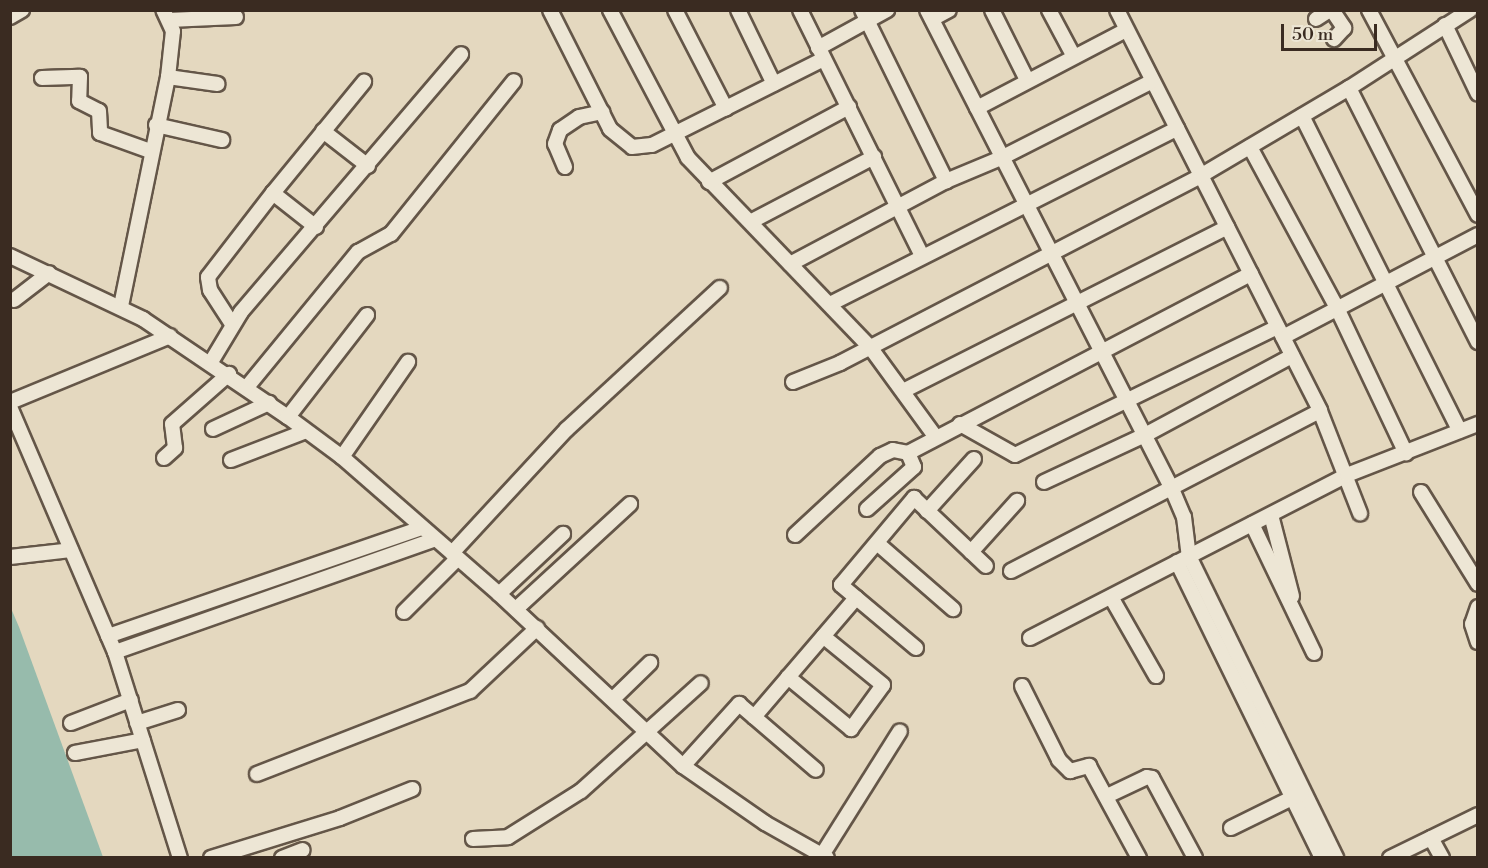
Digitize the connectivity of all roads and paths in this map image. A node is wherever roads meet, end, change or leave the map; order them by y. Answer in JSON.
{"nodes":[{"id":1,"x":22,"y":10,"type":"edge"},
{"id":2,"x":550,"y":10,"type":"edge"},
{"id":3,"x":610,"y":10,"type":"edge"},
{"id":4,"x":675,"y":10,"type":"edge"},
{"id":5,"x":738,"y":10,"type":"edge"},
{"id":6,"x":800,"y":10,"type":"edge"},
{"id":7,"x":887,"y":10,"type":"edge"},
{"id":8,"x":950,"y":10,"type":"edge"},
{"id":9,"x":992,"y":10,"type":"edge"},
{"id":10,"x":1049,"y":10,"type":"edge"},
{"id":11,"x":1117,"y":10,"type":"edge"},
{"id":12,"x":1331,"y":10,"type":"edge"},
{"id":13,"x":1369,"y":10,"type":"edge"},
{"id":14,"x":1470,"y":10,"type":"edge"},
{"id":15,"x":166,"y":15,"type":"edge"},
{"id":16,"x":930,"y":15,"type":"edge"},
{"id":17,"x":865,"y":16,"type":"edge"},
{"id":18,"x":10,"y":17,"type":"edge"},
{"id":19,"x":236,"y":17,"type":"dead end"},
{"id":20,"x":1316,"y":19,"type":"dead end"},
{"id":21,"x":1445,"y":25,"type":"junction"},
{"id":22,"x":1126,"y":30,"type":"junction"},
{"id":23,"x":1334,"y":39,"type":"dead end"},
{"id":24,"x":821,"y":53,"type":"junction"},
{"id":25,"x":461,"y":54,"type":"dead end"},
{"id":26,"x":1073,"y":55,"type":"junction"},
{"id":27,"x":1396,"y":57,"type":"junction"},
{"id":28,"x":168,"y":77,"type":"junction"},
{"id":29,"x":42,"y":78,"type":"dead end"},
{"id":30,"x":1027,"y":80,"type":"junction"},
{"id":31,"x":514,"y":81,"type":"dead end"},
{"id":32,"x":1153,"y":81,"type":"junction"},
{"id":33,"x":363,"y":82,"type":"dead end"},
{"id":34,"x":218,"y":84,"type":"dead end"},
{"id":35,"x":774,"y":84,"type":"junction"},
{"id":36,"x":1349,"y":88,"type":"junction"},
{"id":37,"x":1477,"y":94,"type":"edge"},
{"id":38,"x":849,"y":107,"type":"junction"},
{"id":39,"x":977,"y":108,"type":"junction"},
{"id":40,"x":726,"y":110,"type":"junction"},
{"id":41,"x":602,"y":112,"type":"junction"},
{"id":42,"x":1302,"y":116,"type":"junction"},
{"id":43,"x":156,"y":125,"type":"junction"},
{"id":44,"x":1177,"y":129,"type":"junction"},
{"id":45,"x":323,"y":131,"type":"junction"},
{"id":46,"x":673,"y":135,"type":"junction"},
{"id":47,"x":222,"y":140,"type":"dead end"},
{"id":48,"x":1250,"y":147,"type":"junction"},
{"id":49,"x":150,"y":151,"type":"junction"},
{"id":50,"x":874,"y":157,"type":"junction"},
{"id":51,"x":1001,"y":158,"type":"junction"},
{"id":52,"x":368,"y":166,"type":"junction"},
{"id":53,"x":565,"y":167,"type":"dead end"},
{"id":54,"x":1202,"y":175,"type":"junction"},
{"id":55,"x":946,"y":181,"type":"junction"},
{"id":56,"x":709,"y":182,"type":"junction"},
{"id":57,"x":273,"y":193,"type":"junction"},
{"id":58,"x":899,"y":207,"type":"junction"},
{"id":59,"x":1026,"y":207,"type":"junction"},
{"id":60,"x":1478,"y":215,"type":"edge"},
{"id":61,"x":752,"y":220,"type":"junction"},
{"id":62,"x":316,"y":227,"type":"junction"},
{"id":63,"x":1227,"y":227,"type":"junction"},
{"id":64,"x":1478,"y":235,"type":"edge"},
{"id":65,"x":1052,"y":255,"type":"junction"},
{"id":66,"x":10,"y":256,"type":"edge"},
{"id":67,"x":922,"y":256,"type":"junction"},
{"id":68,"x":1434,"y":257,"type":"junction"},
{"id":69,"x":790,"y":264,"type":"junction"},
{"id":70,"x":49,"y":273,"type":"junction"},
{"id":71,"x":1251,"y":274,"type":"junction"},
{"id":72,"x":1387,"y":284,"type":"junction"},
{"id":73,"x":720,"y":288,"type":"dead end"},
{"id":74,"x":14,"y":300,"type":"dead end"},
{"id":75,"x":1077,"y":303,"type":"junction"},
{"id":76,"x":830,"y":304,"type":"junction"},
{"id":77,"x":121,"y":306,"type":"junction"},
{"id":78,"x":1337,"y":308,"type":"junction"},
{"id":79,"x":367,"y":315,"type":"dead end"},
{"id":80,"x":232,"y":324,"type":"junction"},
{"id":81,"x":1280,"y":332,"type":"junction"},
{"id":82,"x":170,"y":336,"type":"junction"},
{"id":83,"x":1478,"y":342,"type":"edge"},
{"id":84,"x":870,"y":346,"type":"junction"},
{"id":85,"x":1104,"y":353,"type":"junction"},
{"id":86,"x":1292,"y":357,"type":"junction"},
{"id":87,"x":212,"y":362,"type":"junction"},
{"id":88,"x":408,"y":362,"type":"dead end"},
{"id":89,"x":229,"y":374,"type":"junction"},
{"id":90,"x":794,"y":382,"type":"dead end"},
{"id":91,"x":247,"y":387,"type":"junction"},
{"id":92,"x":904,"y":390,"type":"junction"},
{"id":93,"x":10,"y":402,"type":"edge"},
{"id":94,"x":268,"y":403,"type":"junction"},
{"id":95,"x":1128,"y":403,"type":"junction"},
{"id":96,"x":10,"y":407,"type":"edge"},
{"id":97,"x":1320,"y":411,"type":"junction"},
{"id":98,"x":288,"y":417,"type":"junction"},
{"id":99,"x":960,"y":424,"type":"junction"},
{"id":100,"x":1478,"y":424,"type":"edge"},
{"id":101,"x":213,"y":429,"type":"dead end"},
{"id":102,"x":306,"y":431,"type":"junction"},
{"id":103,"x":1460,"y":431,"type":"junction"},
{"id":104,"x":1144,"y":435,"type":"junction"},
{"id":105,"x":935,"y":436,"type":"junction"},
{"id":106,"x":908,"y":453,"type":"junction"},
{"id":107,"x":1406,"y":453,"type":"junction"},
{"id":108,"x":342,"y":457,"type":"junction"},
{"id":109,"x":164,"y":458,"type":"dead end"},
{"id":110,"x":974,"y":459,"type":"dead end"},
{"id":111,"x":231,"y":460,"type":"dead end"},
{"id":112,"x":1347,"y":475,"type":"junction"},
{"id":113,"x":1044,"y":482,"type":"dead end"},
{"id":114,"x":1172,"y":489,"type":"junction"},
{"id":115,"x":1421,"y":492,"type":"dead end"},
{"id":116,"x":1017,"y":501,"type":"dead end"},
{"id":117,"x":630,"y":504,"type":"dead end"},
{"id":118,"x":867,"y":509,"type":"dead end"},
{"id":119,"x":927,"y":511,"type":"junction"},
{"id":120,"x":1360,"y":513,"type":"dead end"},
{"id":121,"x":1271,"y":515,"type":"junction"},
{"id":122,"x":1252,"y":524,"type":"junction"},
{"id":123,"x":422,"y":528,"type":"junction"},
{"id":124,"x":563,"y":534,"type":"dead end"},
{"id":125,"x":795,"y":535,"type":"dead end"},
{"id":126,"x":435,"y":539,"type":"junction"},
{"id":127,"x":877,"y":543,"type":"junction"},
{"id":128,"x":71,"y":550,"type":"junction"},
{"id":129,"x":970,"y":552,"type":"junction"},
{"id":130,"x":455,"y":556,"type":"junction"},
{"id":131,"x":10,"y":557,"type":"edge"},
{"id":132,"x":1183,"y":559,"type":"junction"},
{"id":133,"x":986,"y":566,"type":"dead end"},
{"id":134,"x":1011,"y":571,"type":"dead end"},
{"id":135,"x":1478,"y":585,"type":"edge"},
{"id":136,"x":499,"y":594,"type":"junction"},
{"id":137,"x":1111,"y":597,"type":"junction"},
{"id":138,"x":856,"y":598,"type":"junction"},
{"id":139,"x":1293,"y":604,"type":"junction"},
{"id":140,"x":1478,"y":607,"type":"edge"},
{"id":141,"x":516,"y":609,"type":"junction"},
{"id":142,"x":953,"y":609,"type":"dead end"},
{"id":143,"x":404,"y":612,"type":"dead end"},
{"id":144,"x":537,"y":628,"type":"junction"},
{"id":145,"x":108,"y":636,"type":"junction"},
{"id":146,"x":824,"y":636,"type":"junction"},
{"id":147,"x":1030,"y":638,"type":"dead end"},
{"id":148,"x":1478,"y":642,"type":"edge"},
{"id":149,"x":916,"y":648,"type":"dead end"},
{"id":150,"x":114,"y":652,"type":"junction"},
{"id":151,"x":1314,"y":653,"type":"dead end"},
{"id":152,"x":650,"y":663,"type":"dead end"},
{"id":153,"x":1155,"y":676,"type":"dead end"},
{"id":154,"x":788,"y":677,"type":"junction"},
{"id":155,"x":701,"y":683,"type":"dead end"},
{"id":156,"x":1022,"y":686,"type":"dead end"},
{"id":157,"x":613,"y":699,"type":"junction"},
{"id":158,"x":131,"y":700,"type":"junction"},
{"id":159,"x":1263,"y":702,"type":"junction"},
{"id":160,"x":178,"y":710,"type":"dead end"},
{"id":161,"x":1251,"y":710,"type":"junction"},
{"id":162,"x":754,"y":717,"type":"junction"},
{"id":163,"x":71,"y":723,"type":"dead end"},
{"id":164,"x":137,"y":723,"type":"junction"},
{"id":165,"x":900,"y":731,"type":"dead end"},
{"id":166,"x":648,"y":734,"type":"junction"},
{"id":167,"x":143,"y":740,"type":"junction"},
{"id":168,"x":1275,"y":742,"type":"junction"},
{"id":169,"x":75,"y":753,"type":"dead end"},
{"id":170,"x":683,"y":766,"type":"junction"},
{"id":171,"x":816,"y":770,"type":"dead end"},
{"id":172,"x":257,"y":774,"type":"dead end"},
{"id":173,"x":412,"y":789,"type":"dead end"},
{"id":174,"x":1300,"y":794,"type":"junction"},
{"id":175,"x":1107,"y":796,"type":"junction"},
{"id":176,"x":1478,"y":815,"type":"edge"},
{"id":177,"x":1231,"y":828,"type":"dead end"},
{"id":178,"x":1431,"y":838,"type":"junction"},
{"id":179,"x":473,"y":839,"type":"dead end"},
{"id":180,"x":303,"y":850,"type":"dead end"},
{"id":181,"x":824,"y":856,"type":"edge"},
{"id":182,"x":180,"y":858,"type":"edge"},
{"id":183,"x":211,"y":858,"type":"edge"},
{"id":184,"x":282,"y":858,"type":"edge"},
{"id":185,"x":1138,"y":858,"type":"edge"},
{"id":186,"x":1195,"y":858,"type":"edge"},
{"id":187,"x":1322,"y":858,"type":"edge"},
{"id":188,"x":1336,"y":858,"type":"edge"},
{"id":189,"x":1390,"y":858,"type":"edge"},
{"id":190,"x":1442,"y":858,"type":"edge"}],
"edges":[{"from":1,"to":18,"type":"street"},
{"from":2,"to":41,"type":"street"},
{"from":3,"to":46,"type":"street"},
{"from":4,"to":40,"type":"street"},
{"from":5,"to":35,"type":"street"},
{"from":6,"to":24,"type":"street"},
{"from":7,"to":17,"type":"street"},
{"from":8,"to":16,"type":"street"},
{"from":9,"to":30,"type":"street"},
{"from":10,"to":26,"type":"street"},
{"from":11,"to":22,"type":"street"},
{"from":12,"to":20,"type":"street"},
{"from":12,"to":23,"type":"street"},
{"from":13,"to":27,"type":"street"},
{"from":14,"to":21,"type":"street"},
{"from":15,"to":19,"type":"street"},
{"from":15,"to":28,"type":"street"},
{"from":16,"to":39,"type":"street"},
{"from":17,"to":24,"type":"street"},
{"from":17,"to":55,"type":"street"},
{"from":21,"to":27,"type":"street"},
{"from":21,"to":37,"type":"street"},
{"from":22,"to":26,"type":"street"},
{"from":22,"to":32,"type":"street"},
{"from":24,"to":35,"type":"street"},
{"from":24,"to":38,"type":"street"},
{"from":25,"to":52,"type":"street"},
{"from":26,"to":30,"type":"street"},
{"from":27,"to":36,"type":"street"},
{"from":27,"to":60,"type":"street"},
{"from":28,"to":34,"type":"street"},
{"from":28,"to":43,"type":"street"},
{"from":29,"to":49,"type":"street"},
{"from":30,"to":39,"type":"street"},
{"from":31,"to":91,"type":"street"},
{"from":32,"to":44,"type":"street"},
{"from":32,"to":51,"type":"street"},
{"from":33,"to":45,"type":"street"},
{"from":35,"to":40,"type":"street"},
{"from":36,"to":42,"type":"street"},
{"from":36,"to":68,"type":"street"},
{"from":38,"to":50,"type":"street"},
{"from":38,"to":56,"type":"street"},
{"from":39,"to":51,"type":"street"},
{"from":40,"to":46,"type":"street"},
{"from":41,"to":46,"type":"street"},
{"from":41,"to":53,"type":"street"},
{"from":42,"to":48,"type":"street"},
{"from":42,"to":72,"type":"street"},
{"from":43,"to":47,"type":"street"},
{"from":43,"to":49,"type":"street"},
{"from":44,"to":54,"type":"street"},
{"from":44,"to":59,"type":"street"},
{"from":45,"to":52,"type":"street"},
{"from":45,"to":57,"type":"street"},
{"from":46,"to":56,"type":"street"},
{"from":48,"to":54,"type":"street"},
{"from":48,"to":78,"type":"street"},
{"from":49,"to":77,"type":"street"},
{"from":50,"to":58,"type":"street"},
{"from":50,"to":61,"type":"street"},
{"from":51,"to":55,"type":"street"},
{"from":51,"to":59,"type":"street"},
{"from":52,"to":62,"type":"street"},
{"from":54,"to":63,"type":"street"},
{"from":54,"to":65,"type":"street"},
{"from":55,"to":58,"type":"street"},
{"from":56,"to":61,"type":"street"},
{"from":57,"to":62,"type":"street"},
{"from":57,"to":80,"type":"street"},
{"from":58,"to":67,"type":"street"},
{"from":58,"to":69,"type":"street"},
{"from":59,"to":65,"type":"street"},
{"from":59,"to":67,"type":"street"},
{"from":61,"to":69,"type":"street"},
{"from":62,"to":80,"type":"street"},
{"from":63,"to":71,"type":"street"},
{"from":63,"to":75,"type":"street"},
{"from":64,"to":68,"type":"street"},
{"from":65,"to":75,"type":"street"},
{"from":65,"to":84,"type":"street"},
{"from":66,"to":70,"type":"street"},
{"from":67,"to":76,"type":"street"},
{"from":68,"to":72,"type":"street"},
{"from":68,"to":83,"type":"street"},
{"from":69,"to":76,"type":"street"},
{"from":70,"to":74,"type":"street"},
{"from":70,"to":77,"type":"street"},
{"from":71,"to":81,"type":"street"},
{"from":71,"to":85,"type":"street"},
{"from":72,"to":78,"type":"street"},
{"from":72,"to":103,"type":"street"},
{"from":73,"to":130,"type":"street"},
{"from":75,"to":85,"type":"street"},
{"from":75,"to":92,"type":"street"},
{"from":76,"to":84,"type":"street"},
{"from":77,"to":82,"type":"street"},
{"from":78,"to":81,"type":"street"},
{"from":78,"to":107,"type":"street"},
{"from":79,"to":98,"type":"street"},
{"from":80,"to":87,"type":"street"},
{"from":81,"to":86,"type":"street"},
{"from":81,"to":95,"type":"street"},
{"from":82,"to":87,"type":"street"},
{"from":82,"to":93,"type":"street"},
{"from":84,"to":90,"type":"street"},
{"from":84,"to":92,"type":"street"},
{"from":85,"to":95,"type":"street"},
{"from":85,"to":99,"type":"street"},
{"from":86,"to":97,"type":"street"},
{"from":86,"to":104,"type":"street"},
{"from":87,"to":89,"type":"street"},
{"from":88,"to":108,"type":"street"},
{"from":89,"to":91,"type":"street"},
{"from":89,"to":109,"type":"street"},
{"from":91,"to":94,"type":"street"},
{"from":92,"to":105,"type":"street"},
{"from":94,"to":98,"type":"street"},
{"from":94,"to":101,"type":"street"},
{"from":95,"to":99,"type":"street"},
{"from":95,"to":104,"type":"street"},
{"from":96,"to":128,"type":"street"},
{"from":97,"to":112,"type":"street"},
{"from":97,"to":114,"type":"street"},
{"from":98,"to":102,"type":"street"},
{"from":99,"to":105,"type":"street"},
{"from":100,"to":103,"type":"street"},
{"from":102,"to":108,"type":"street"},
{"from":102,"to":111,"type":"street"},
{"from":103,"to":107,"type":"street"},
{"from":104,"to":113,"type":"street"},
{"from":104,"to":114,"type":"street"},
{"from":105,"to":106,"type":"street"},
{"from":106,"to":118,"type":"street"},
{"from":106,"to":125,"type":"street"},
{"from":107,"to":112,"type":"street"},
{"from":108,"to":123,"type":"street"},
{"from":110,"to":119,"type":"street"},
{"from":112,"to":120,"type":"street"},
{"from":112,"to":121,"type":"street"},
{"from":114,"to":132,"type":"street"},
{"from":114,"to":134,"type":"street"},
{"from":115,"to":135,"type":"street"},
{"from":116,"to":129,"type":"street"},
{"from":117,"to":141,"type":"street"},
{"from":119,"to":127,"type":"street"},
{"from":119,"to":129,"type":"street"},
{"from":121,"to":122,"type":"street"},
{"from":121,"to":139,"type":"street"},
{"from":122,"to":132,"type":"street"},
{"from":122,"to":139,"type":"street"},
{"from":123,"to":126,"type":"street"},
{"from":123,"to":145,"type":"street"},
{"from":124,"to":136,"type":"street"},
{"from":126,"to":130,"type":"street"},
{"from":126,"to":150,"type":"street"},
{"from":127,"to":138,"type":"street"},
{"from":127,"to":142,"type":"street"},
{"from":128,"to":131,"type":"street"},
{"from":128,"to":145,"type":"street"},
{"from":129,"to":133,"type":"street"},
{"from":130,"to":136,"type":"street"},
{"from":130,"to":143,"type":"street"},
{"from":132,"to":137,"type":"street"},
{"from":132,"to":159,"type":"street"},
{"from":132,"to":161,"type":"street"},
{"from":136,"to":141,"type":"street"},
{"from":137,"to":147,"type":"street"},
{"from":137,"to":153,"type":"street"},
{"from":138,"to":146,"type":"street"},
{"from":138,"to":149,"type":"street"},
{"from":139,"to":151,"type":"street"},
{"from":140,"to":148,"type":"street"},
{"from":141,"to":144,"type":"street"},
{"from":144,"to":157,"type":"street"},
{"from":144,"to":172,"type":"street"},
{"from":145,"to":150,"type":"street"},
{"from":146,"to":154,"type":"street"},
{"from":146,"to":154,"type":"street"},
{"from":150,"to":158,"type":"street"},
{"from":152,"to":157,"type":"street"},
{"from":154,"to":162,"type":"street"},
{"from":155,"to":166,"type":"street"},
{"from":156,"to":175,"type":"street"},
{"from":157,"to":166,"type":"street"},
{"from":158,"to":163,"type":"street"},
{"from":158,"to":164,"type":"street"},
{"from":159,"to":161,"type":"street"},
{"from":159,"to":168,"type":"street"},
{"from":160,"to":164,"type":"street"},
{"from":161,"to":168,"type":"street"},
{"from":162,"to":170,"type":"street"},
{"from":162,"to":171,"type":"street"},
{"from":164,"to":167,"type":"street"},
{"from":165,"to":181,"type":"street"},
{"from":166,"to":170,"type":"street"},
{"from":166,"to":179,"type":"street"},
{"from":167,"to":169,"type":"street"},
{"from":167,"to":182,"type":"street"},
{"from":168,"to":174,"type":"street"},
{"from":170,"to":181,"type":"street"},
{"from":173,"to":183,"type":"street"},
{"from":174,"to":177,"type":"street"},
{"from":174,"to":187,"type":"street"},
{"from":174,"to":188,"type":"street"},
{"from":175,"to":185,"type":"street"},
{"from":175,"to":186,"type":"street"},
{"from":176,"to":178,"type":"street"},
{"from":178,"to":189,"type":"street"},
{"from":178,"to":190,"type":"street"},
{"from":180,"to":184,"type":"street"}]}
